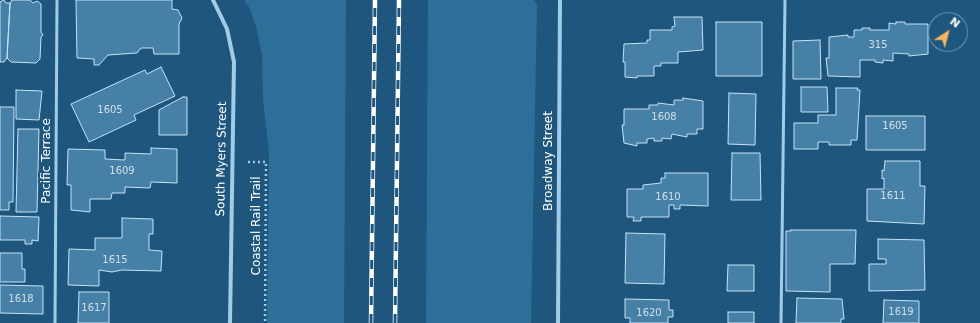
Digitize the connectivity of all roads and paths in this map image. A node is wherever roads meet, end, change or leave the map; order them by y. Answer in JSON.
{"nodes":[{"id":1,"x":57,"y":0,"type":"edge"},
{"id":2,"x":213,"y":0,"type":"edge"},
{"id":3,"x":560,"y":0,"type":"edge"},
{"id":4,"x":785,"y":0,"type":"edge"},
{"id":5,"x":232,"y":161,"type":"junction"},
{"id":6,"x":55,"y":323,"type":"edge"},
{"id":7,"x":230,"y":323,"type":"edge"},
{"id":8,"x":265,"y":323,"type":"edge"},
{"id":9,"x":558,"y":323,"type":"edge"},
{"id":10,"x":781,"y":323,"type":"edge"}],
"edges":[{"from":1,"to":6,"type":"lane","name":"Pacific Terrace"},
{"from":2,"to":5,"type":"street","name":"South Myers Street"},
{"from":3,"to":9,"type":"street","name":"Broadway Street"},
{"from":4,"to":10,"type":"lane"},
{"from":5,"to":7,"type":"street","name":"South Myers Street"},
{"from":5,"to":8,"type":"path","name":"Coastal Rail Trail"}]}
